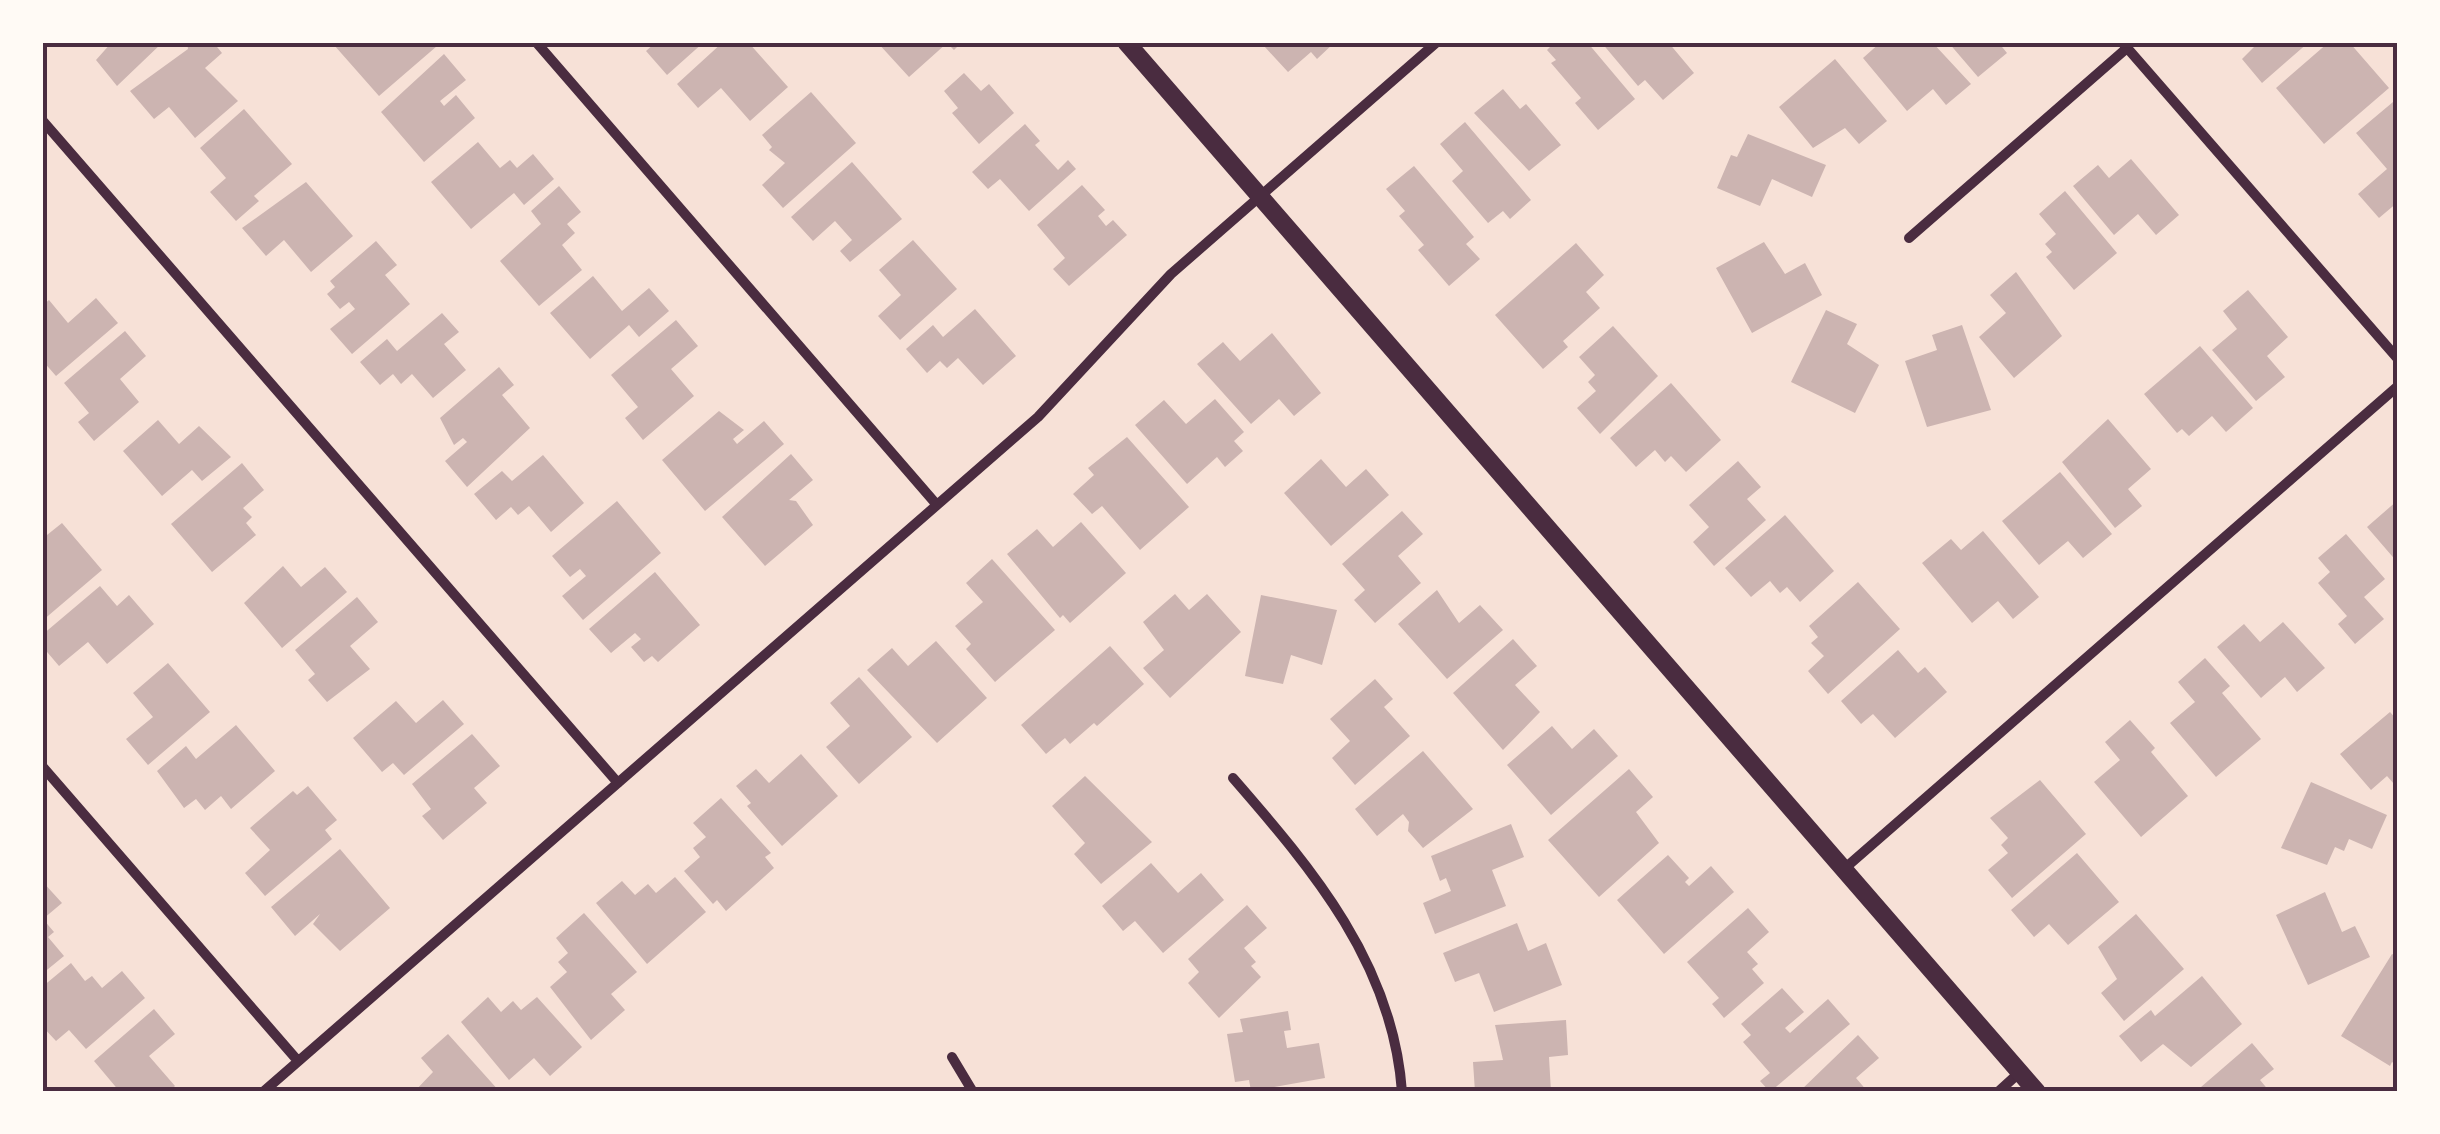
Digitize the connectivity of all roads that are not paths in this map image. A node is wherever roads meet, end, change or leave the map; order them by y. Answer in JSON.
{"nodes":[{"id":1,"x":536,"y":42,"type":"edge"},
{"id":2,"x":1126,"y":42,"type":"edge"},
{"id":3,"x":1437,"y":42,"type":"edge"},
{"id":4,"x":2125,"y":45,"type":"edge"},
{"id":5,"x":42,"y":120,"type":"edge"},
{"id":6,"x":1260,"y":196,"type":"junction"},
{"id":7,"x":1909,"y":238,"type":"dead end"},
{"id":8,"x":2398,"y":359,"type":"edge"},
{"id":9,"x":2398,"y":386,"type":"edge"},
{"id":10,"x":938,"y":505,"type":"junction"},
{"id":11,"x":42,"y":766,"type":"edge"},
{"id":12,"x":1233,"y":778,"type":"dead end"},
{"id":13,"x":618,"y":783,"type":"junction"},
{"id":14,"x":1844,"y":869,"type":"junction"},
{"id":15,"x":952,"y":1056,"type":"dead end"},
{"id":16,"x":298,"y":1060,"type":"junction"},
{"id":17,"x":2020,"y":1072,"type":"junction"},
{"id":18,"x":262,"y":1092,"type":"edge"},
{"id":19,"x":972,"y":1092,"type":"edge"},
{"id":20,"x":1402,"y":1092,"type":"edge"},
{"id":21,"x":1998,"y":1092,"type":"edge"},
{"id":22,"x":2037,"y":1092,"type":"edge"}],
"edges":[{"from":1,"to":10,"type":"street"},
{"from":2,"to":6,"type":"street"},
{"from":3,"to":6,"type":"street"},
{"from":4,"to":7,"type":"street"},
{"from":4,"to":8,"type":"street"},
{"from":5,"to":13,"type":"street"},
{"from":6,"to":10,"type":"street"},
{"from":6,"to":14,"type":"street"},
{"from":9,"to":14,"type":"street"},
{"from":10,"to":13,"type":"street"},
{"from":11,"to":16,"type":"street"},
{"from":12,"to":20,"type":"street"},
{"from":13,"to":16,"type":"street"},
{"from":14,"to":17,"type":"street"},
{"from":15,"to":19,"type":"street"},
{"from":16,"to":18,"type":"street"},
{"from":17,"to":21,"type":"street"},
{"from":17,"to":22,"type":"street"}]}
